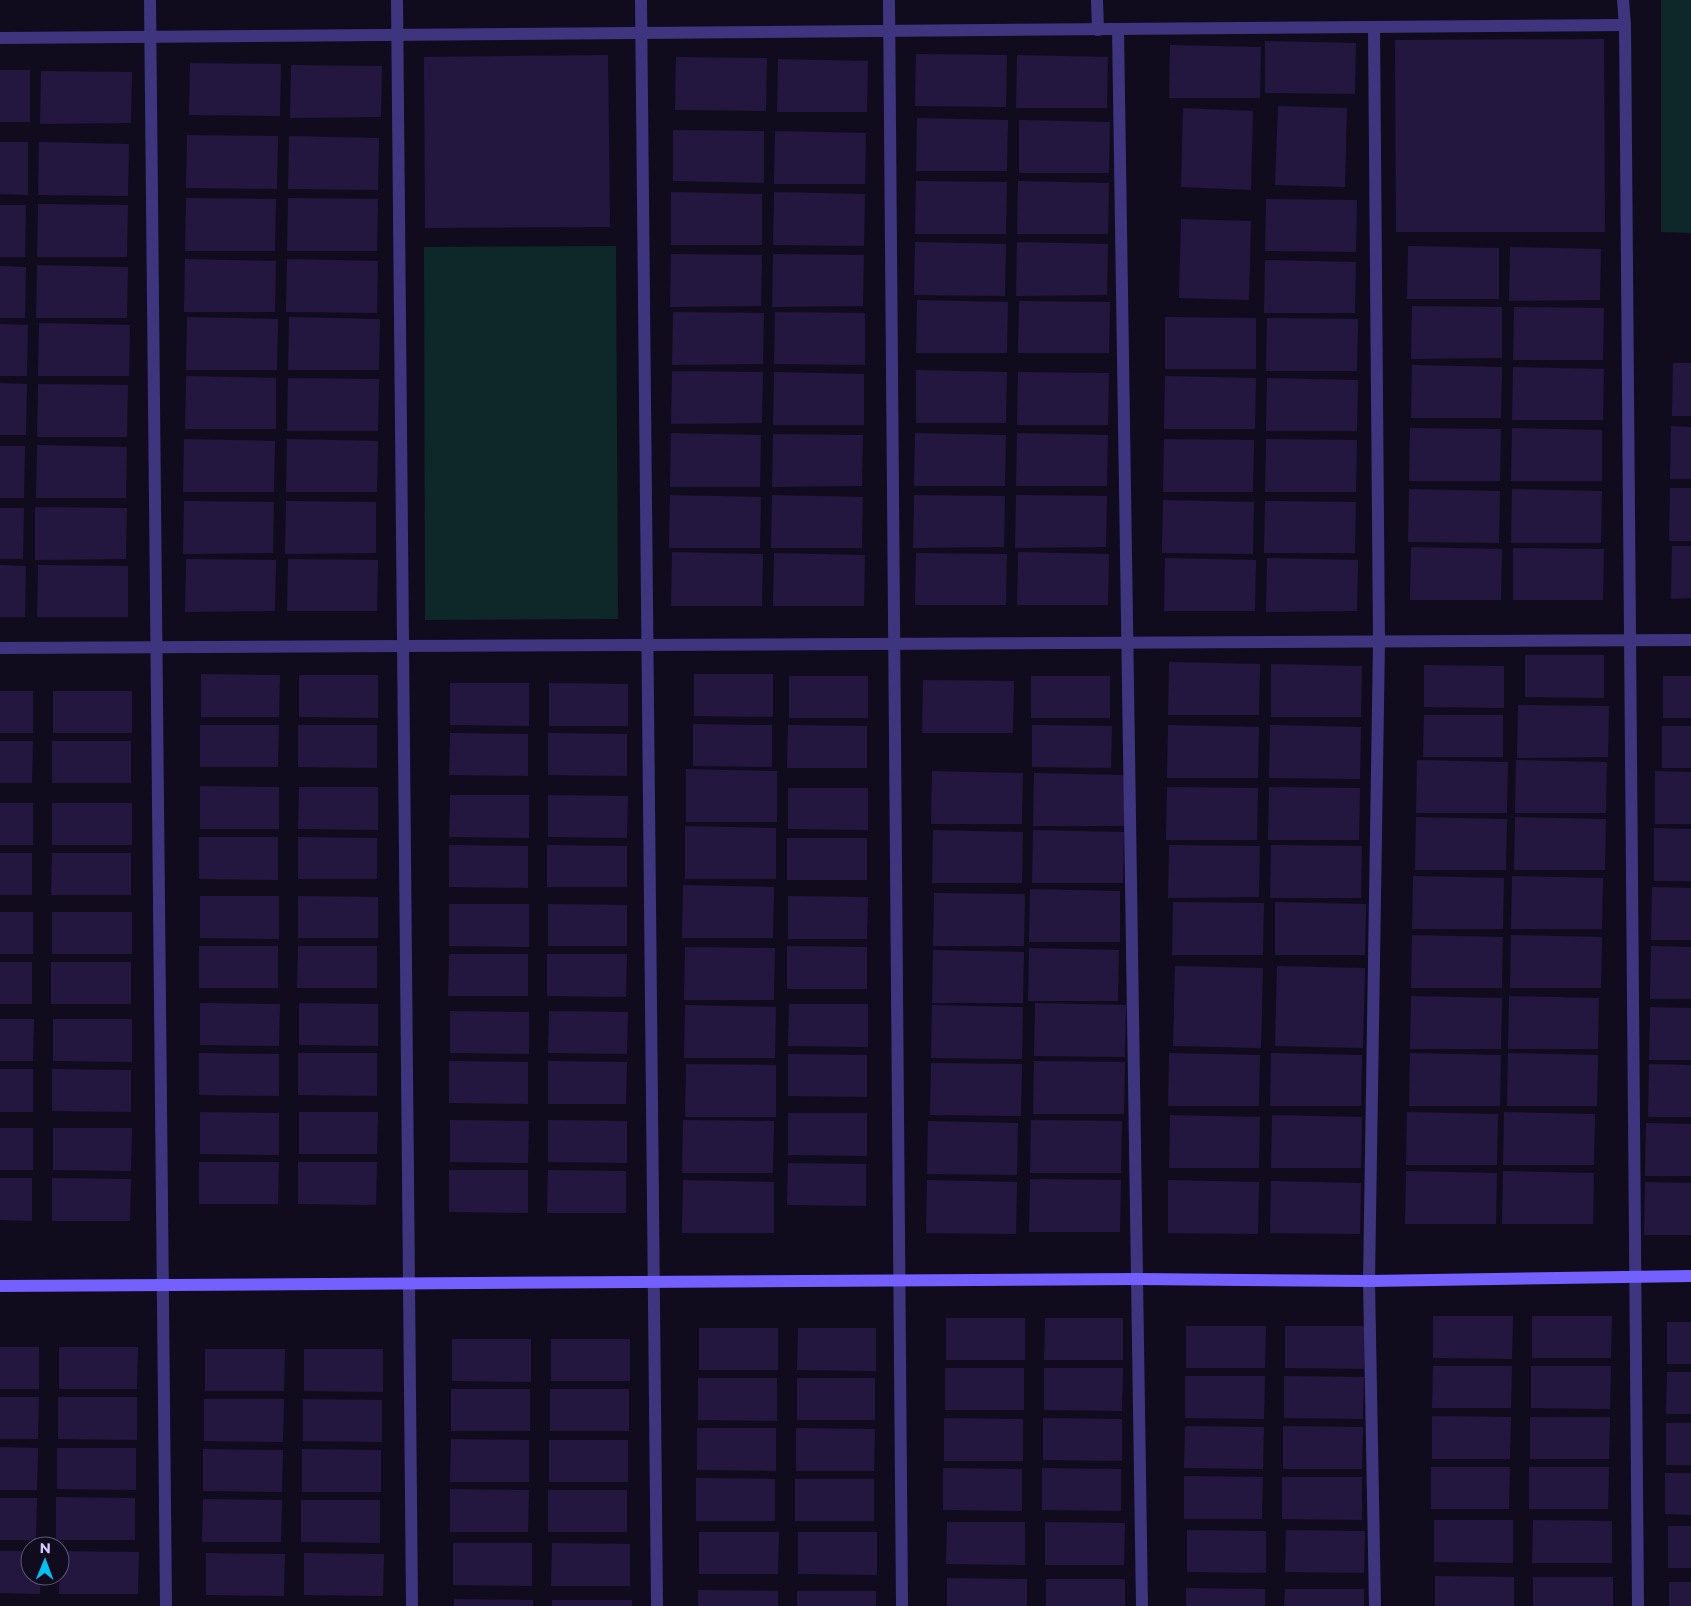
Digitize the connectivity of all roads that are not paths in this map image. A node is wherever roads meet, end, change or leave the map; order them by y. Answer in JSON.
{"nodes":[{"id":1,"x":150,"y":0,"type":"edge"},
{"id":2,"x":397,"y":0,"type":"edge"},
{"id":3,"x":641,"y":0,"type":"edge"},
{"id":4,"x":889,"y":0,"type":"edge"},
{"id":5,"x":1097,"y":0,"type":"edge"},
{"id":6,"x":1623,"y":0,"type":"edge"},
{"id":7,"x":1625,"y":25,"type":"junction"},
{"id":8,"x":1374,"y":28,"type":"junction"},
{"id":9,"x":1118,"y":29,"type":"junction"},
{"id":10,"x":1098,"y":30,"type":"junction"},
{"id":11,"x":889,"y":31,"type":"junction"},
{"id":12,"x":641,"y":33,"type":"junction"},
{"id":13,"x":398,"y":35,"type":"junction"},
{"id":14,"x":150,"y":37,"type":"junction"},
{"id":15,"x":0,"y":38,"type":"edge"},
{"id":16,"x":1691,"y":640,"type":"edge"},
{"id":17,"x":1630,"y":641,"type":"junction"},
{"id":18,"x":1379,"y":642,"type":"junction"},
{"id":19,"x":1127,"y":643,"type":"junction"},
{"id":20,"x":894,"y":644,"type":"junction"},
{"id":21,"x":647,"y":645,"type":"junction"},
{"id":22,"x":403,"y":646,"type":"junction"},
{"id":23,"x":157,"y":647,"type":"junction"},
{"id":24,"x":0,"y":648,"type":"edge"},
{"id":25,"x":1691,"y":1276,"type":"edge"},
{"id":26,"x":1635,"y":1277,"type":"junction"},
{"id":27,"x":1137,"y":1279,"type":"junction"},
{"id":28,"x":899,"y":1280,"type":"junction"},
{"id":29,"x":1369,"y":1281,"type":"junction"},
{"id":30,"x":654,"y":1282,"type":"junction"},
{"id":31,"x":410,"y":1283,"type":"junction"},
{"id":32,"x":163,"y":1284,"type":"junction"},
{"id":33,"x":0,"y":1286,"type":"edge"},
{"id":34,"x":166,"y":1606,"type":"edge"},
{"id":35,"x":412,"y":1606,"type":"edge"},
{"id":36,"x":658,"y":1606,"type":"edge"},
{"id":37,"x":902,"y":1606,"type":"edge"},
{"id":38,"x":1142,"y":1606,"type":"edge"},
{"id":39,"x":1375,"y":1606,"type":"edge"},
{"id":40,"x":1638,"y":1606,"type":"edge"}],
"edges":[{"from":1,"to":14,"type":"street"},
{"from":2,"to":13,"type":"street"},
{"from":3,"to":12,"type":"street"},
{"from":4,"to":11,"type":"street"},
{"from":5,"to":10,"type":"street"},
{"from":6,"to":7,"type":"street"},
{"from":7,"to":8,"type":"street"},
{"from":7,"to":17,"type":"street"},
{"from":8,"to":9,"type":"street"},
{"from":8,"to":18,"type":"street"},
{"from":9,"to":10,"type":"street"},
{"from":9,"to":19,"type":"street"},
{"from":10,"to":11,"type":"street"},
{"from":11,"to":12,"type":"street"},
{"from":11,"to":20,"type":"street"},
{"from":12,"to":13,"type":"street"},
{"from":12,"to":21,"type":"street"},
{"from":13,"to":14,"type":"street"},
{"from":13,"to":22,"type":"street"},
{"from":14,"to":15,"type":"street"},
{"from":14,"to":23,"type":"street"},
{"from":16,"to":17,"type":"street"},
{"from":17,"to":18,"type":"street"},
{"from":17,"to":26,"type":"street"},
{"from":18,"to":19,"type":"street"},
{"from":18,"to":29,"type":"street"},
{"from":19,"to":20,"type":"street"},
{"from":19,"to":27,"type":"street"},
{"from":20,"to":21,"type":"street"},
{"from":20,"to":28,"type":"street"},
{"from":21,"to":22,"type":"street"},
{"from":21,"to":30,"type":"street"},
{"from":22,"to":23,"type":"street"},
{"from":22,"to":31,"type":"street"},
{"from":23,"to":24,"type":"street"},
{"from":23,"to":32,"type":"street"},
{"from":25,"to":26,"type":"street"},
{"from":26,"to":29,"type":"street"},
{"from":26,"to":40,"type":"street"},
{"from":27,"to":28,"type":"street"},
{"from":27,"to":29,"type":"street"},
{"from":27,"to":38,"type":"street"},
{"from":28,"to":30,"type":"street"},
{"from":28,"to":37,"type":"street"},
{"from":29,"to":39,"type":"street"},
{"from":30,"to":31,"type":"street"},
{"from":30,"to":36,"type":"street"},
{"from":31,"to":32,"type":"street"},
{"from":31,"to":35,"type":"street"},
{"from":32,"to":33,"type":"street"},
{"from":32,"to":34,"type":"street"}]}
